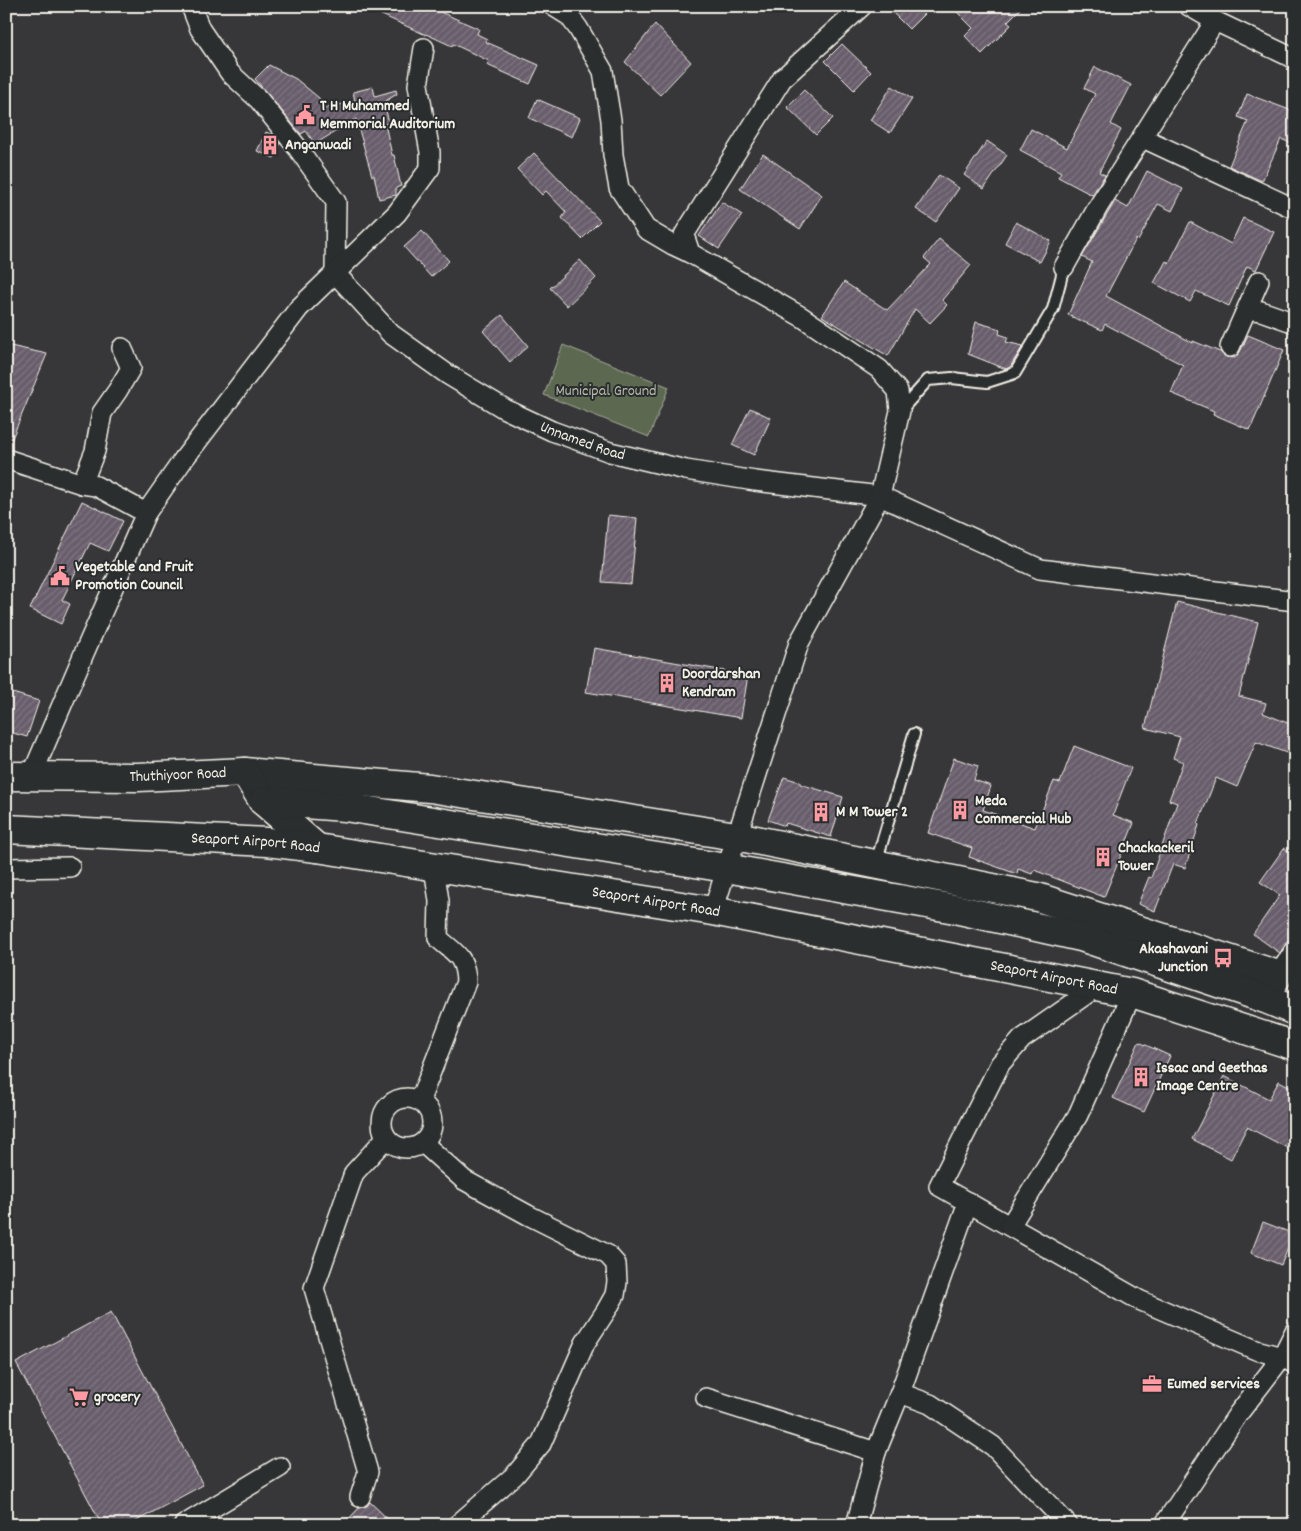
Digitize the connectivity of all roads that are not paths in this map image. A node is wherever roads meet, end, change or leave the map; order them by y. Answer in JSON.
{"nodes":[{"id":1,"x":191,"y":6,"type":"edge"},
{"id":2,"x":553,"y":6,"type":"edge"},
{"id":3,"x":862,"y":6,"type":"edge"},
{"id":4,"x":1189,"y":6,"type":"edge"},
{"id":5,"x":1215,"y":22,"type":"junction"},
{"id":6,"x":424,"y":48,"type":"dead end"},
{"id":7,"x":1295,"y":59,"type":"edge"},
{"id":8,"x":1143,"y":138,"type":"junction"},
{"id":9,"x":1295,"y":209,"type":"edge"},
{"id":10,"x":690,"y":253,"type":"junction"},
{"id":11,"x":1064,"y":267,"type":"joint"},
{"id":12,"x":335,"y":273,"type":"junction"},
{"id":13,"x":1259,"y":281,"type":"dead end"},
{"id":14,"x":1247,"y":309,"type":"junction"},
{"id":15,"x":1295,"y":323,"type":"edge"},
{"id":16,"x":1230,"y":347,"type":"dead end"},
{"id":17,"x":122,"y":348,"type":"dead end"},
{"id":18,"x":900,"y":411,"type":"junction"},
{"id":19,"x":6,"y":459,"type":"edge"},
{"id":20,"x":82,"y":484,"type":"junction"},
{"id":21,"x":880,"y":496,"type":"junction"},
{"id":22,"x":146,"y":514,"type":"junction"},
{"id":23,"x":1295,"y":601,"type":"edge"},
{"id":24,"x":914,"y":734,"type":"dead end"},
{"id":25,"x":245,"y":772,"type":"junction"},
{"id":26,"x":19,"y":776,"type":"edge"},
{"id":27,"x":263,"y":801,"type":"junction"},
{"id":28,"x":6,"y":829,"type":"edge"},
{"id":29,"x":736,"y":836,"type":"junction"},
{"id":30,"x":317,"y":848,"type":"junction"},
{"id":31,"x":876,"y":864,"type":"junction"},
{"id":32,"x":434,"y":867,"type":"junction"},
{"id":33,"x":6,"y":868,"type":"edge"},
{"id":34,"x":70,"y":868,"type":"dead end"},
{"id":35,"x":726,"y":868,"type":"junction"},
{"id":36,"x":713,"y":911,"type":"junction"},
{"id":37,"x":1295,"y":950,"type":"edge"},
{"id":38,"x":1278,"y":975,"type":"junction"},
{"id":39,"x":1098,"y":986,"type":"junction"},
{"id":40,"x":1132,"y":993,"type":"junction"},
{"id":41,"x":1263,"y":998,"type":"junction"},
{"id":42,"x":1295,"y":1010,"type":"edge"},
{"id":43,"x":1295,"y":1046,"type":"edge"},
{"id":44,"x":420,"y":1100,"type":"junction"},
{"id":45,"x":386,"y":1138,"type":"junction"},
{"id":46,"x":423,"y":1143,"type":"junction"},
{"id":47,"x":968,"y":1202,"type":"junction"},
{"id":48,"x":1010,"y":1226,"type":"junction"},
{"id":49,"x":1295,"y":1331,"type":"edge"},
{"id":50,"x":1288,"y":1361,"type":"edge"},
{"id":51,"x":900,"y":1393,"type":"junction"},
{"id":52,"x":706,"y":1398,"type":"dead end"},
{"id":53,"x":876,"y":1452,"type":"junction"},
{"id":54,"x":280,"y":1467,"type":"dead end"},
{"id":55,"x":360,"y":1497,"type":"dead end"},
{"id":56,"x":184,"y":1525,"type":"edge"},
{"id":57,"x":457,"y":1525,"type":"edge"},
{"id":58,"x":856,"y":1525,"type":"edge"},
{"id":59,"x":1068,"y":1525,"type":"edge"},
{"id":60,"x":1164,"y":1525,"type":"edge"}],
"edges":[{"from":1,"to":12,"type":"street"},
{"from":2,"to":10,"type":"street"},
{"from":3,"to":10,"type":"street"},
{"from":4,"to":5,"type":"street"},
{"from":5,"to":7,"type":"street"},
{"from":5,"to":8,"type":"street"},
{"from":6,"to":12,"type":"street"},
{"from":8,"to":9,"type":"street"},
{"from":8,"to":11,"type":"street"},
{"from":10,"to":18,"type":"street"},
{"from":11,"to":18,"type":"lane"},
{"from":12,"to":21,"type":"street","name":"Unnamed Road"},
{"from":12,"to":22,"type":"street"},
{"from":13,"to":14,"type":"street"},
{"from":14,"to":15,"type":"street"},
{"from":14,"to":16,"type":"street"},
{"from":17,"to":20,"type":"street"},
{"from":18,"to":21,"type":"street"},
{"from":19,"to":20,"type":"street"},
{"from":20,"to":22,"type":"street"},
{"from":21,"to":23,"type":"street","name":"Unnamed Road"},
{"from":21,"to":29,"type":"street"},
{"from":22,"to":26,"type":"street"},
{"from":24,"to":31,"type":"lane"},
{"from":25,"to":26,"type":"main road","name":"Thuthiyoor Road"},
{"from":25,"to":27,"type":"main road","name":"Thuthiyoor Road"},
{"from":25,"to":29,"type":"main road"},
{"from":27,"to":30,"type":"main road","name":"Thuthiyoor Road"},
{"from":27,"to":35,"type":"main road"},
{"from":28,"to":30,"type":"main road","name":"Seaport Airport Road"},
{"from":29,"to":31,"type":"main road"},
{"from":29,"to":35,"type":"street"},
{"from":30,"to":32,"type":"main road","name":"Seaport Airport Road"},
{"from":31,"to":38,"type":"main road"},
{"from":32,"to":36,"type":"main road","name":"Seaport Airport Road"},
{"from":32,"to":44,"type":"street"},
{"from":33,"to":34,"type":"street"},
{"from":35,"to":36,"type":"street"},
{"from":35,"to":41,"type":"main road"},
{"from":36,"to":39,"type":"main road","name":"Seaport Airport Road"},
{"from":37,"to":38,"type":"street"},
{"from":38,"to":41,"type":"main road"},
{"from":39,"to":40,"type":"main road","name":"Seaport Airport Road"},
{"from":39,"to":47,"type":"street"},
{"from":40,"to":43,"type":"main road","name":"Seaport Airport Road"},
{"from":40,"to":48,"type":"street"},
{"from":41,"to":42,"type":"main road"},
{"from":44,"to":45,"type":"street"},
{"from":44,"to":46,"type":"street"},
{"from":45,"to":46,"type":"street"},
{"from":45,"to":55,"type":"street"},
{"from":46,"to":57,"type":"street"},
{"from":47,"to":48,"type":"street"},
{"from":47,"to":51,"type":"street"},
{"from":48,"to":50,"type":"street"},
{"from":49,"to":50,"type":"street"},
{"from":50,"to":60,"type":"street"},
{"from":51,"to":53,"type":"street"},
{"from":51,"to":59,"type":"street"},
{"from":52,"to":53,"type":"street"},
{"from":53,"to":58,"type":"street"},
{"from":54,"to":56,"type":"street"}]}
